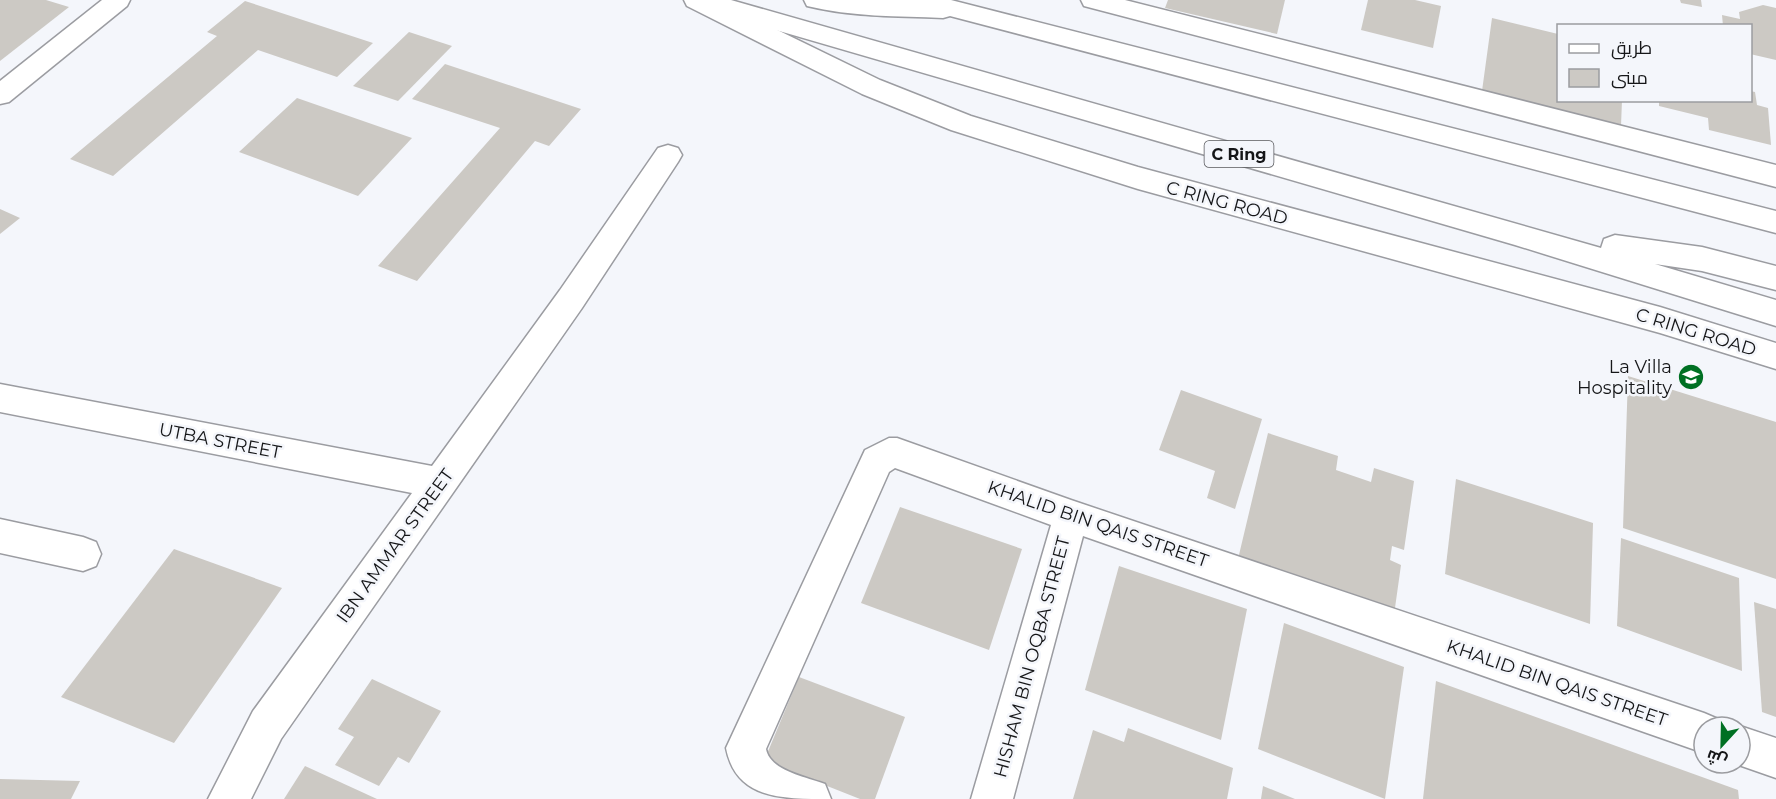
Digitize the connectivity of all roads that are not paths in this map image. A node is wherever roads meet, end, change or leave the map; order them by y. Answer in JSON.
{"nodes":[{"id":1,"x":118,"y":0,"type":"edge"},
{"id":2,"x":696,"y":0,"type":"edge"},
{"id":3,"x":702,"y":0,"type":"edge"},
{"id":4,"x":816,"y":0,"type":"edge"},
{"id":5,"x":919,"y":0,"type":"edge"},
{"id":6,"x":999,"y":0,"type":"edge"},
{"id":7,"x":1093,"y":0,"type":"edge"},
{"id":8,"x":959,"y":10,"type":"junction"},
{"id":9,"x":1093,"y":45,"type":"junction"},
{"id":10,"x":0,"y":95,"type":"edge"},
{"id":11,"x":668,"y":155,"type":"dead end"},
{"id":12,"x":1776,"y":176,"type":"edge"},
{"id":13,"x":1776,"y":222,"type":"edge"},
{"id":14,"x":1515,"y":234,"type":"junction"},
{"id":15,"x":1776,"y":278,"type":"edge"},
{"id":16,"x":1776,"y":313,"type":"edge"},
{"id":17,"x":1776,"y":356,"type":"edge"},
{"id":18,"x":0,"y":398,"type":"edge"},
{"id":19,"x":440,"y":483,"type":"junction"},
{"id":20,"x":1071,"y":516,"type":"junction"},
{"id":21,"x":0,"y":536,"type":"edge"},
{"id":22,"x":83,"y":554,"type":"dead end"},
{"id":23,"x":1692,"y":729,"type":"edge"},
{"id":24,"x":1752,"y":750,"type":"edge"},
{"id":25,"x":1776,"y":758,"type":"edge"},
{"id":26,"x":229,"y":799,"type":"edge"},
{"id":27,"x":810,"y":799,"type":"edge"},
{"id":28,"x":993,"y":799,"type":"edge"}],
"edges":[{"from":1,"to":10,"type":"main road"},
{"from":2,"to":17,"type":"main road","name":"C RING ROAD"},
{"from":3,"to":14,"type":"main road","number":"C Ring"},
{"from":4,"to":8,"type":"main road"},
{"from":5,"to":8,"type":"main road"},
{"from":6,"to":9,"type":"main road"},
{"from":7,"to":12,"type":"main road"},
{"from":8,"to":9,"type":"main road"},
{"from":9,"to":13,"type":"main road"},
{"from":11,"to":19,"type":"main road","name":"IBN AMMAR STREET"},
{"from":14,"to":15,"type":"main road"},
{"from":14,"to":16,"type":"main road","number":"C Ring"},
{"from":18,"to":19,"type":"main road","name":"UTBA STREET"},
{"from":19,"to":26,"type":"main road","name":"IBN AMMAR STREET"},
{"from":20,"to":23,"type":"main road","name":"KHALID BIN QAIS STREET"},
{"from":20,"to":27,"type":"main road","name":"KHALID BIN QAIS STREET"},
{"from":20,"to":28,"type":"main road","name":"HISHAM BIN OQBA STREET"},
{"from":21,"to":22,"type":"main road"},
{"from":24,"to":25,"type":"main road"}]}
